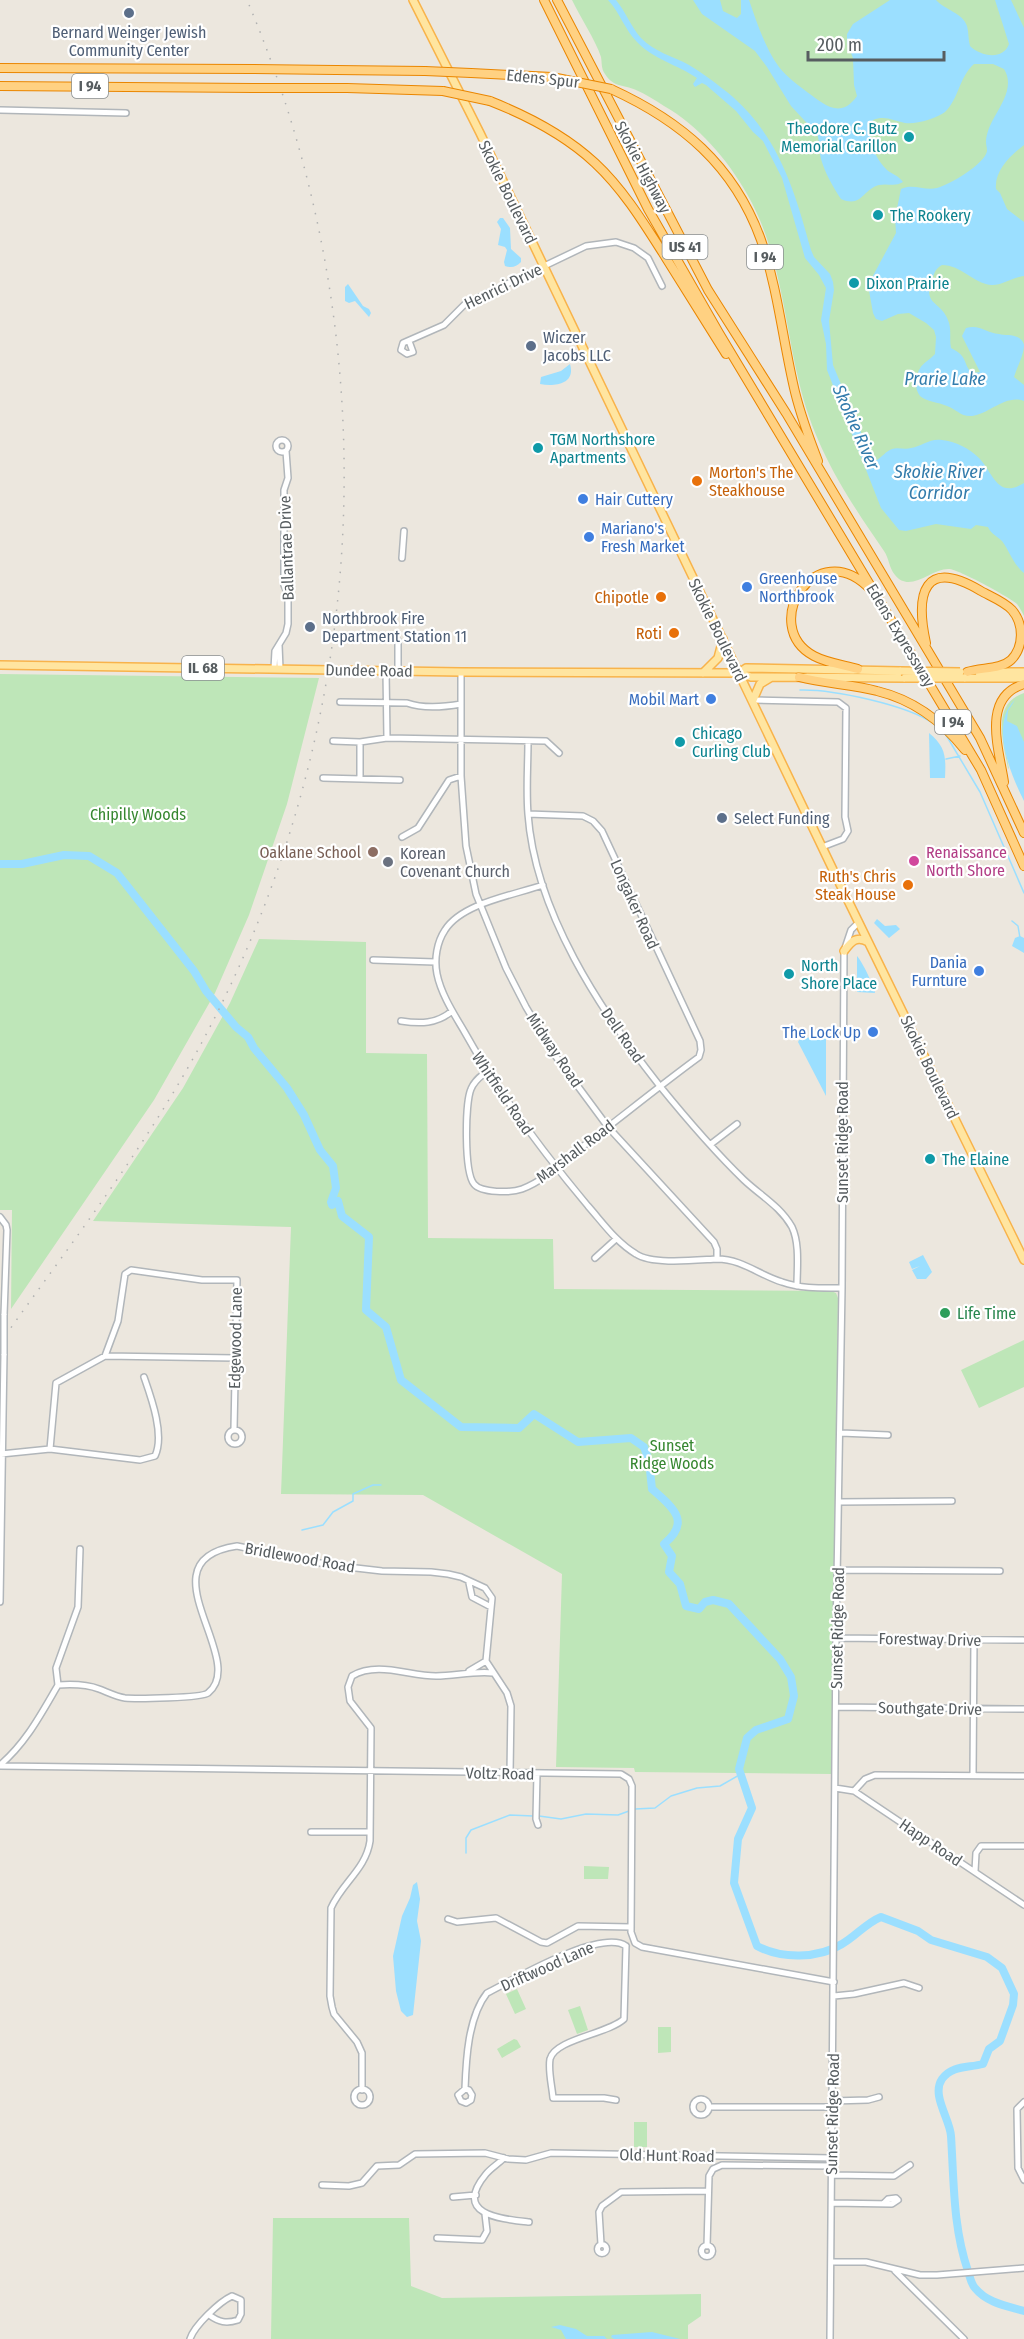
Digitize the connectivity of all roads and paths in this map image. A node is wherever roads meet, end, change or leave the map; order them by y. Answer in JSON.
{"nodes":[{"id":1,"x":413,"y":0,"type":"edge"},
{"id":2,"x":544,"y":0,"type":"edge"},
{"id":3,"x":557,"y":0,"type":"edge"},
{"id":4,"x":0,"y":68,"type":"edge"},
{"id":5,"x":0,"y":86,"type":"edge"},
{"id":6,"x":0,"y":110,"type":"edge"},
{"id":7,"x":126,"y":113,"type":"dead end"},
{"id":8,"x":544,"y":266,"type":"junction"},
{"id":9,"x":662,"y":286,"type":"dead end"},
{"id":10,"x":409,"y":341,"type":"dead end"},
{"id":11,"x":767,"y":411,"type":"junction"},
{"id":12,"x":286,"y":451,"type":"dead end"},
{"id":13,"x":828,"y":485,"type":"junction"},
{"id":14,"x":404,"y":531,"type":"dead end"},
{"id":15,"x":402,"y":558,"type":"dead end"},
{"id":16,"x":878,"y":598,"type":"junction"},
{"id":17,"x":723,"y":639,"type":"junction"},
{"id":18,"x":398,"y":640,"type":"dead end"},
{"id":19,"x":927,"y":651,"type":"junction"},
{"id":20,"x":0,"y":665,"type":"edge"},
{"id":21,"x":277,"y":669,"type":"junction"},
{"id":22,"x":858,"y":669,"type":"junction"},
{"id":23,"x":386,"y":671,"type":"junction"},
{"id":24,"x":398,"y":671,"type":"junction"},
{"id":25,"x":461,"y":672,"type":"junction"},
{"id":26,"x":1024,"y":672,"type":"edge"},
{"id":27,"x":703,"y":673,"type":"junction"},
{"id":28,"x":739,"y":673,"type":"junction"},
{"id":29,"x":903,"y":674,"type":"junction"},
{"id":30,"x":964,"y":674,"type":"junction"},
{"id":31,"x":772,"y":677,"type":"junction"},
{"id":32,"x":799,"y":677,"type":"junction"},
{"id":33,"x":1024,"y":678,"type":"edge"},
{"id":34,"x":1024,"y":684,"type":"edge"},
{"id":35,"x":753,"y":700,"type":"junction"},
{"id":36,"x":340,"y":702,"type":"dead end"},
{"id":37,"x":387,"y":702,"type":"junction"},
{"id":38,"x":461,"y":704,"type":"junction"},
{"id":39,"x":387,"y":738,"type":"junction"},
{"id":40,"x":461,"y":740,"type":"junction"},
{"id":41,"x":333,"y":741,"type":"dead end"},
{"id":42,"x":528,"y":741,"type":"junction"},
{"id":43,"x":360,"y":742,"type":"junction"},
{"id":44,"x":559,"y":753,"type":"dead end"},
{"id":45,"x":981,"y":770,"type":"junction"},
{"id":46,"x":461,"y":776,"type":"junction"},
{"id":47,"x":324,"y":778,"type":"dead end"},
{"id":48,"x":360,"y":779,"type":"junction"},
{"id":49,"x":400,"y":780,"type":"dead end"},
{"id":50,"x":1005,"y":789,"type":"junction"},
{"id":51,"x":528,"y":814,"type":"junction"},
{"id":52,"x":1024,"y":833,"type":"edge"},
{"id":53,"x":402,"y":837,"type":"dead end"},
{"id":54,"x":822,"y":847,"type":"junction"},
{"id":55,"x":1024,"y":866,"type":"edge"},
{"id":56,"x":543,"y":885,"type":"junction"},
{"id":57,"x":480,"y":906,"type":"junction"},
{"id":58,"x":859,"y":922,"type":"junction"},
{"id":59,"x":870,"y":943,"type":"junction"},
{"id":60,"x":844,"y":951,"type":"junction"},
{"id":61,"x":373,"y":960,"type":"dead end"},
{"id":62,"x":435,"y":962,"type":"junction"},
{"id":63,"x":452,"y":1011,"type":"junction"},
{"id":64,"x":401,"y":1021,"type":"dead end"},
{"id":65,"x":701,"y":1050,"type":"joint"},
{"id":66,"x":486,"y":1072,"type":"junction"},
{"id":67,"x":660,"y":1086,"type":"junction"},
{"id":68,"x":737,"y":1124,"type":"dead end"},
{"id":69,"x":608,"y":1127,"type":"junction"},
{"id":70,"x":711,"y":1144,"type":"junction"},
{"id":71,"x":555,"y":1167,"type":"junction"},
{"id":72,"x":0,"y":1217,"type":"edge"},
{"id":73,"x":616,"y":1239,"type":"junction"},
{"id":74,"x":596,"y":1258,"type":"dead end"},
{"id":75,"x":717,"y":1259,"type":"junction"},
{"id":76,"x":1024,"y":1260,"type":"edge"},
{"id":77,"x":797,"y":1286,"type":"junction"},
{"id":78,"x":842,"y":1288,"type":"junction"},
{"id":79,"x":105,"y":1356,"type":"junction"},
{"id":80,"x":235,"y":1358,"type":"junction"},
{"id":81,"x":144,"y":1377,"type":"dead end"},
{"id":82,"x":234,"y":1429,"type":"dead end"},
{"id":83,"x":841,"y":1433,"type":"junction"},
{"id":84,"x":888,"y":1435,"type":"dead end"},
{"id":85,"x":50,"y":1449,"type":"junction"},
{"id":86,"x":1,"y":1454,"type":"edge"},
{"id":87,"x":1,"y":1502,"type":"edge"},
{"id":88,"x":839,"y":1502,"type":"junction"},
{"id":89,"x":952,"y":1502,"type":"dead end"},
{"id":90,"x":80,"y":1549,"type":"dead end"},
{"id":91,"x":838,"y":1570,"type":"junction"},
{"id":92,"x":1000,"y":1571,"type":"dead end"},
{"id":93,"x":469,"y":1582,"type":"junction"},
{"id":94,"x":0,"y":1602,"type":"edge"},
{"id":95,"x":490,"y":1607,"type":"junction"},
{"id":96,"x":836,"y":1638,"type":"junction"},
{"id":97,"x":974,"y":1639,"type":"junction"},
{"id":98,"x":1023,"y":1640,"type":"edge"},
{"id":99,"x":486,"y":1661,"type":"junction"},
{"id":100,"x":468,"y":1672,"type":"junction"},
{"id":101,"x":493,"y":1673,"type":"junction"},
{"id":102,"x":58,"y":1685,"type":"junction"},
{"id":103,"x":837,"y":1707,"type":"junction"},
{"id":104,"x":974,"y":1708,"type":"junction"},
{"id":105,"x":1024,"y":1709,"type":"edge"},
{"id":106,"x":0,"y":1766,"type":"edge"},
{"id":107,"x":371,"y":1772,"type":"junction"},
{"id":108,"x":510,"y":1773,"type":"junction"},
{"id":109,"x":537,"y":1773,"type":"junction"},
{"id":110,"x":973,"y":1776,"type":"junction"},
{"id":111,"x":1024,"y":1776,"type":"edge"},
{"id":112,"x":835,"y":1788,"type":"junction"},
{"id":113,"x":854,"y":1791,"type":"junction"},
{"id":114,"x":538,"y":1825,"type":"dead end"},
{"id":115,"x":311,"y":1832,"type":"dead end"},
{"id":116,"x":370,"y":1832,"type":"junction"},
{"id":117,"x":1024,"y":1846,"type":"edge"},
{"id":118,"x":975,"y":1871,"type":"junction"},
{"id":119,"x":1024,"y":1905,"type":"edge"},
{"id":120,"x":448,"y":1918,"type":"dead end"},
{"id":121,"x":630,"y":1928,"type":"junction"},
{"id":122,"x":634,"y":1941,"type":"junction"},
{"id":123,"x":626,"y":1946,"type":"junction"},
{"id":124,"x":834,"y":1982,"type":"junction"},
{"id":125,"x":919,"y":1988,"type":"dead end"},
{"id":126,"x":834,"y":1996,"type":"junction"},
{"id":127,"x":465,"y":2089,"type":"dead end"},
{"id":128,"x":362,"y":2090,"type":"dead end"},
{"id":129,"x":879,"y":2097,"type":"dead end"},
{"id":130,"x":616,"y":2100,"type":"dead end"},
{"id":131,"x":1024,"y":2102,"type":"edge"},
{"id":132,"x":832,"y":2104,"type":"junction"},
{"id":133,"x":709,"y":2107,"type":"dead end"},
{"id":134,"x":504,"y":2158,"type":"junction"},
{"id":135,"x":832,"y":2158,"type":"junction"},
{"id":136,"x":910,"y":2165,"type":"dead end"},
{"id":137,"x":832,"y":2166,"type":"junction"},
{"id":138,"x":832,"y":2175,"type":"junction"},
{"id":139,"x":1024,"y":2180,"type":"edge"},
{"id":140,"x":322,"y":2185,"type":"dead end"},
{"id":141,"x":708,"y":2191,"type":"junction"},
{"id":142,"x":476,"y":2195,"type":"junction"},
{"id":143,"x":453,"y":2197,"type":"dead end"},
{"id":144,"x":832,"y":2203,"type":"junction"},
{"id":145,"x":884,"y":2204,"type":"dead end"},
{"id":146,"x":485,"y":2214,"type":"junction"},
{"id":147,"x":530,"y":2222,"type":"dead end"},
{"id":148,"x":437,"y":2238,"type":"dead end"},
{"id":149,"x":601,"y":2244,"type":"dead end"},
{"id":150,"x":706,"y":2246,"type":"dead end"},
{"id":151,"x":832,"y":2262,"type":"junction"},
{"id":152,"x":1024,"y":2268,"type":"edge"},
{"id":153,"x":893,"y":2270,"type":"junction"},
{"id":154,"x":209,"y":2315,"type":"junction"},
{"id":155,"x":190,"y":2339,"type":"edge"},
{"id":156,"x":830,"y":2339,"type":"edge"},
{"id":157,"x":964,"y":2339,"type":"edge"}],
"edges":[{"from":1,"to":8,"type":"main road","name":"Skokie Boulevard"},
{"from":2,"to":11,"type":"highway","name":"Skokie Highway","number":"US 41"},
{"from":3,"to":13,"type":"highway","name":"Skokie Highway","number":"US 41"},
{"from":4,"to":13,"type":"highway","name":"Edens Spur","number":"I 94","bridge":true},
{"from":5,"to":11,"type":"highway","name":"Edens Spur","number":"I 94","bridge":true},
{"from":6,"to":7,"type":"street"},
{"from":8,"to":9,"type":"street","name":"Henrici Drive"},
{"from":8,"to":10,"type":"street","name":"Henrici Drive"},
{"from":8,"to":17,"type":"main road","name":"Skokie Boulevard"},
{"from":11,"to":16,"type":"highway","name":"Edens Expressway","number":"I 94"},
{"from":12,"to":21,"type":"street","name":"Ballantrae Drive"},
{"from":13,"to":19,"type":"highway","name":"Edens Expressway","number":"I 94"},
{"from":14,"to":15,"type":"street"},
{"from":16,"to":22,"type":"highway"},
{"from":16,"to":45,"type":"highway","name":"Edens Expressway","number":"I 94"},
{"from":17,"to":27,"type":"main road"},
{"from":17,"to":28,"type":"main road","name":"Skokie Boulevard"},
{"from":18,"to":24,"type":"street"},
{"from":19,"to":30,"type":"highway"},
{"from":19,"to":50,"type":"highway","name":"Edens Expressway","number":"I 94"},
{"from":20,"to":21,"type":"main road","name":"Dundee Road","number":"IL 68"},
{"from":21,"to":23,"type":"main road","name":"Dundee Road","number":"IL 68"},
{"from":22,"to":28,"type":"main road","name":"Dundee Road","number":"IL 68"},
{"from":22,"to":29,"type":"main road","name":"Dundee Road","number":"IL 68"},
{"from":23,"to":24,"type":"main road","name":"Dundee Road","number":"IL 68"},
{"from":23,"to":37,"type":"street"},
{"from":24,"to":25,"type":"main road","name":"Dundee Road","number":"IL 68"},
{"from":25,"to":27,"type":"main road","name":"Dundee Road","number":"IL 68"},
{"from":25,"to":38,"type":"street","name":"Midway Road"},
{"from":26,"to":30,"type":"main road","name":"Dundee Road"},
{"from":27,"to":28,"type":"main road","name":"Dundee Road","number":"IL 68"},
{"from":28,"to":31,"type":"main road","name":"Dundee Road","number":"IL 68"},
{"from":28,"to":35,"type":"main road","name":"Skokie Boulevard"},
{"from":29,"to":30,"type":"main road","name":"Dundee Road","bridge":true},
{"from":29,"to":32,"type":"main road","name":"Dundee Road"},
{"from":30,"to":33,"type":"main road","name":"Dundee Road"},
{"from":31,"to":32,"type":"main road","name":"Dundee Road","number":"IL 68"},
{"from":31,"to":35,"type":"main road"},
{"from":32,"to":45,"type":"highway"},
{"from":34,"to":50,"type":"highway"},
{"from":35,"to":54,"type":"main road","name":"Skokie Boulevard"},
{"from":35,"to":54,"type":"street"},
{"from":36,"to":37,"type":"street"},
{"from":37,"to":38,"type":"street"},
{"from":37,"to":39,"type":"street"},
{"from":38,"to":40,"type":"street","name":"Midway Road"},
{"from":39,"to":40,"type":"street"},
{"from":39,"to":43,"type":"street"},
{"from":40,"to":42,"type":"street"},
{"from":40,"to":46,"type":"street","name":"Midway Road"},
{"from":41,"to":43,"type":"street"},
{"from":42,"to":44,"type":"street"},
{"from":42,"to":51,"type":"street","name":"Dell Road"},
{"from":43,"to":48,"type":"street"},
{"from":45,"to":55,"type":"highway","name":"Edens Expressway","number":"I 94"},
{"from":46,"to":53,"type":"street"},
{"from":46,"to":57,"type":"street","name":"Midway Road"},
{"from":47,"to":48,"type":"street"},
{"from":48,"to":49,"type":"street"},
{"from":50,"to":52,"type":"highway","name":"Edens Expressway","number":"I 94"},
{"from":51,"to":56,"type":"street","name":"Dell Road"},
{"from":51,"to":65,"type":"street","name":"Longaker Road"},
{"from":54,"to":58,"type":"main road","name":"Skokie Boulevard"},
{"from":56,"to":57,"type":"street"},
{"from":56,"to":67,"type":"street","name":"Dell Road"},
{"from":57,"to":62,"type":"street"},
{"from":57,"to":69,"type":"street","name":"Midway Road"},
{"from":58,"to":59,"type":"main road","name":"Skokie Boulevard"},
{"from":58,"to":60,"type":"street","name":"Sunset Ridge Road"},
{"from":59,"to":60,"type":"main road"},
{"from":59,"to":76,"type":"main road","name":"Skokie Boulevard"},
{"from":60,"to":78,"type":"street","name":"Sunset Ridge Road"},
{"from":61,"to":62,"type":"street"},
{"from":62,"to":63,"type":"street","name":"Whitfield Road"},
{"from":63,"to":64,"type":"street"},
{"from":63,"to":66,"type":"street","name":"Whitfield Road"},
{"from":65,"to":67,"type":"street","name":"Marshall Road"},
{"from":66,"to":71,"type":"street","name":"Whitfield Road"},
{"from":66,"to":71,"type":"street","name":"Marshall Road"},
{"from":67,"to":69,"type":"street","name":"Marshall Road"},
{"from":67,"to":70,"type":"street","name":"Dell Road"},
{"from":68,"to":70,"type":"street"},
{"from":69,"to":71,"type":"street","name":"Marshall Road"},
{"from":69,"to":75,"type":"street","name":"Midway Road"},
{"from":70,"to":77,"type":"street","name":"Dell Road"},
{"from":71,"to":73,"type":"street","name":"Whitfield Road"},
{"from":72,"to":86,"type":"street","bridge":true},
{"from":73,"to":74,"type":"street"},
{"from":73,"to":75,"type":"street","name":"Whitfield Road"},
{"from":75,"to":77,"type":"street"},
{"from":77,"to":78,"type":"street"},
{"from":78,"to":83,"type":"street","name":"Sunset Ridge Road"},
{"from":79,"to":80,"type":"street"},
{"from":79,"to":80,"type":"street","name":"Edgewood Lane"},
{"from":79,"to":85,"type":"street"},
{"from":80,"to":82,"type":"street","name":"Edgewood Lane"},
{"from":81,"to":85,"type":"street"},
{"from":83,"to":84,"type":"street"},
{"from":83,"to":88,"type":"street","name":"Sunset Ridge Road"},
{"from":85,"to":86,"type":"street"},
{"from":86,"to":87,"type":"street"},
{"from":87,"to":94,"type":"street"},
{"from":88,"to":89,"type":"street"},
{"from":88,"to":91,"type":"street","name":"Sunset Ridge Road"},
{"from":90,"to":102,"type":"street"},
{"from":91,"to":92,"type":"street"},
{"from":91,"to":96,"type":"street","name":"Sunset Ridge Road"},
{"from":93,"to":95,"type":"street"},
{"from":93,"to":95,"type":"street","name":"Bridlewood Road"},
{"from":93,"to":102,"type":"street","name":"Bridlewood Road"},
{"from":95,"to":99,"type":"street"},
{"from":96,"to":97,"type":"street","name":"Forestway Drive"},
{"from":96,"to":103,"type":"street","name":"Sunset Ridge Road"},
{"from":97,"to":98,"type":"street","name":"Forestway Drive"},
{"from":97,"to":104,"type":"street"},
{"from":99,"to":100,"type":"street"},
{"from":99,"to":101,"type":"street"},
{"from":100,"to":101,"type":"street"},
{"from":100,"to":107,"type":"street"},
{"from":101,"to":108,"type":"street"},
{"from":102,"to":106,"type":"street"},
{"from":103,"to":104,"type":"street","name":"Southgate Drive"},
{"from":103,"to":112,"type":"street","name":"Sunset Ridge Road"},
{"from":104,"to":105,"type":"street","name":"Southgate Drive"},
{"from":104,"to":110,"type":"street"},
{"from":106,"to":107,"type":"street","name":"Voltz Road"},
{"from":107,"to":108,"type":"street","name":"Voltz Road"},
{"from":107,"to":116,"type":"street"},
{"from":108,"to":109,"type":"street","name":"Voltz Road"},
{"from":109,"to":114,"type":"street"},
{"from":109,"to":121,"type":"street","name":"Voltz Road"},
{"from":110,"to":111,"type":"street"},
{"from":110,"to":113,"type":"street"},
{"from":112,"to":113,"type":"street","name":"Happ Road"},
{"from":112,"to":124,"type":"street","name":"Sunset Ridge Road"},
{"from":113,"to":118,"type":"street","name":"Happ Road"},
{"from":115,"to":116,"type":"street"},
{"from":116,"to":128,"type":"street"},
{"from":117,"to":118,"type":"street"},
{"from":118,"to":119,"type":"street","name":"Happ Road"},
{"from":120,"to":121,"type":"street"},
{"from":121,"to":122,"type":"street","name":"Voltz Road"},
{"from":122,"to":123,"type":"street"},
{"from":122,"to":124,"type":"street"},
{"from":123,"to":127,"type":"street","name":"Driftwood Lane"},
{"from":123,"to":130,"type":"street"},
{"from":124,"to":126,"type":"street","name":"Sunset Ridge Road"},
{"from":125,"to":126,"type":"street"},
{"from":126,"to":132,"type":"street","name":"Sunset Ridge Road"},
{"from":129,"to":132,"type":"street"},
{"from":131,"to":139,"type":"street"},
{"from":132,"to":133,"type":"street"},
{"from":132,"to":135,"type":"street","name":"Sunset Ridge Road"},
{"from":134,"to":135,"type":"street","name":"Old Hunt Road"},
{"from":134,"to":140,"type":"street","name":"Old Hunt Road"},
{"from":134,"to":142,"type":"street"},
{"from":135,"to":137,"type":"street","name":"Sunset Ridge Road"},
{"from":136,"to":138,"type":"street"},
{"from":137,"to":138,"type":"street","name":"Sunset Ridge Road"},
{"from":137,"to":141,"type":"street","name":"Old Hunt Road"},
{"from":138,"to":144,"type":"street","name":"Sunset Ridge Road"},
{"from":141,"to":149,"type":"street"},
{"from":141,"to":150,"type":"street"},
{"from":142,"to":143,"type":"street"},
{"from":142,"to":146,"type":"street"},
{"from":144,"to":145,"type":"street"},
{"from":144,"to":151,"type":"street","name":"Sunset Ridge Road"},
{"from":146,"to":147,"type":"street"},
{"from":146,"to":148,"type":"street"},
{"from":151,"to":153,"type":"street"},
{"from":151,"to":156,"type":"street","name":"Sunset Ridge Road"},
{"from":152,"to":153,"type":"street"},
{"from":153,"to":157,"type":"street"},
{"from":154,"to":154,"type":"street"},
{"from":154,"to":155,"type":"street"}]}
